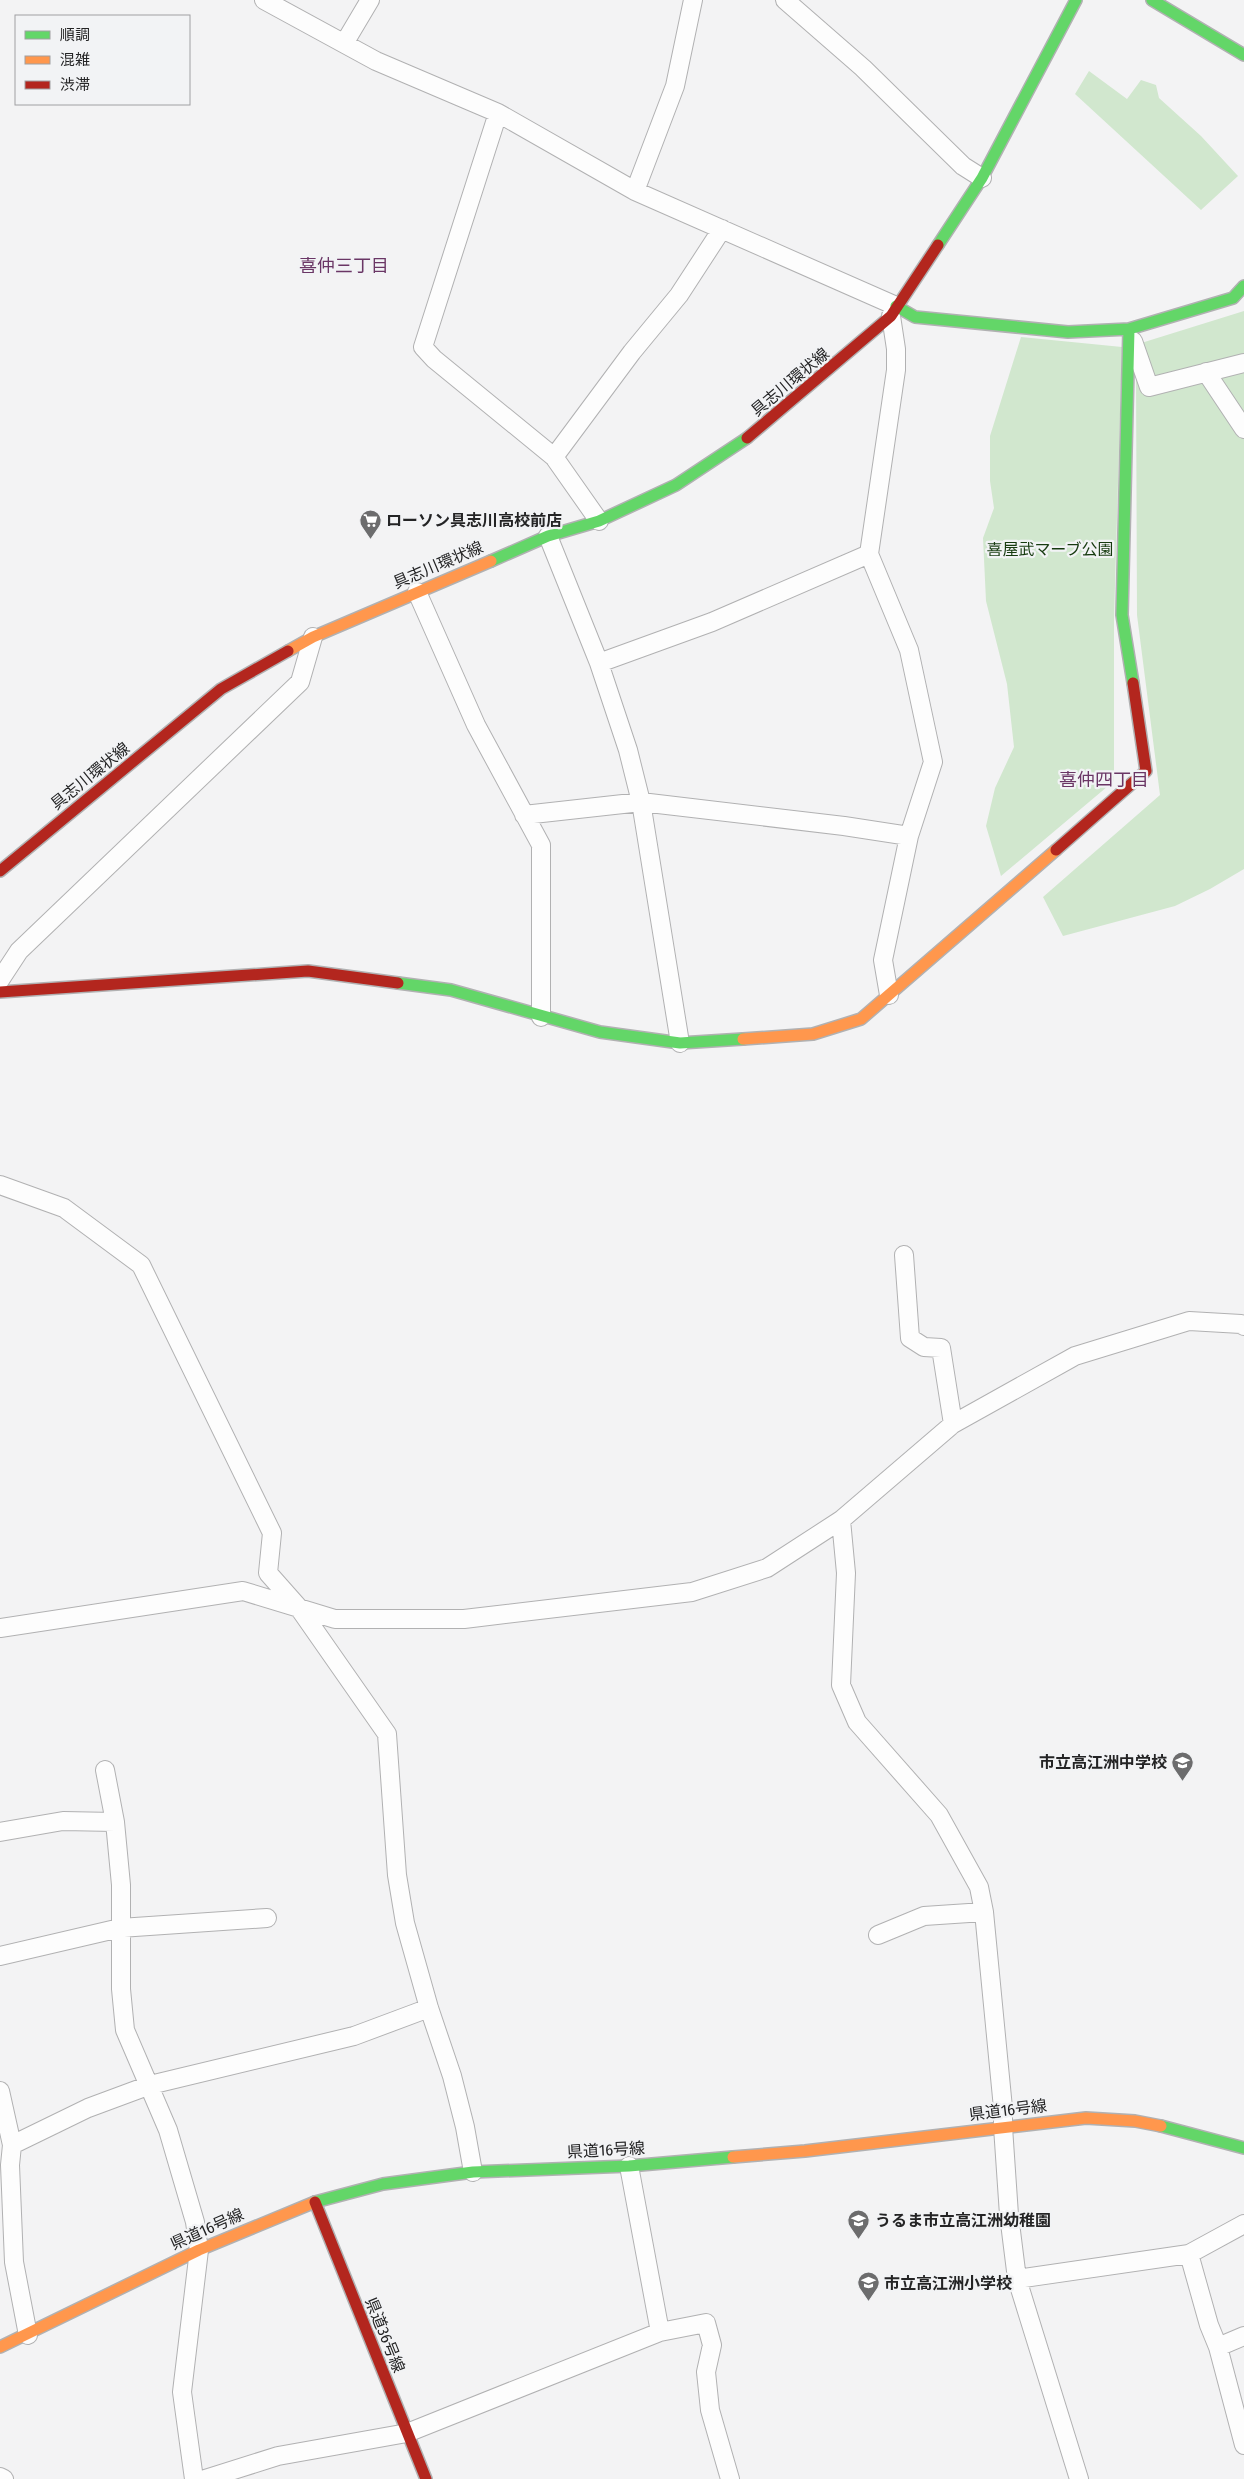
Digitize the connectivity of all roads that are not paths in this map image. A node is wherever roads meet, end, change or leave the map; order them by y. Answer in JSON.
{"nodes":[{"id":1,"x":264,"y":0,"type":"edge"},
{"id":2,"x":370,"y":0,"type":"edge"},
{"id":3,"x":693,"y":0,"type":"edge"},
{"id":4,"x":785,"y":0,"type":"edge"},
{"id":5,"x":1076,"y":0,"type":"edge"},
{"id":6,"x":1152,"y":0,"type":"edge"},
{"id":7,"x":345,"y":42,"type":"junction"},
{"id":8,"x":1244,"y":55,"type":"edge"},
{"id":9,"x":498,"y":113,"type":"junction"},
{"id":10,"x":982,"y":178,"type":"junction"},
{"id":11,"x":635,"y":191,"type":"junction"},
{"id":12,"x":722,"y":229,"type":"junction"},
{"id":13,"x":1244,"y":286,"type":"edge"},
{"id":14,"x":894,"y":311,"type":"junction"},
{"id":15,"x":1129,"y":329,"type":"junction"},
{"id":16,"x":1244,"y":363,"type":"edge"},
{"id":17,"x":1206,"y":372,"type":"junction"},
{"id":18,"x":1244,"y":428,"type":"edge"},
{"id":19,"x":554,"y":458,"type":"junction"},
{"id":20,"x":599,"y":520,"type":"junction"},
{"id":21,"x":548,"y":536,"type":"junction"},
{"id":22,"x":869,"y":554,"type":"junction"},
{"id":23,"x":417,"y":592,"type":"junction"},
{"id":24,"x":312,"y":637,"type":"junction"},
{"id":25,"x":599,"y":663,"type":"junction"},
{"id":26,"x":641,"y":802,"type":"junction"},
{"id":27,"x":524,"y":814,"type":"junction"},
{"id":28,"x":909,"y":836,"type":"junction"},
{"id":29,"x":0,"y":871,"type":"edge"},
{"id":30,"x":0,"y":980,"type":"edge"},
{"id":31,"x":0,"y":992,"type":"edge"},
{"id":32,"x":889,"y":995,"type":"junction"},
{"id":33,"x":541,"y":1017,"type":"junction"},
{"id":34,"x":680,"y":1043,"type":"junction"},
{"id":35,"x":0,"y":1185,"type":"edge"},
{"id":36,"x":904,"y":1255,"type":"dead end"},
{"id":37,"x":1244,"y":1326,"type":"edge"},
{"id":38,"x":953,"y":1424,"type":"junction"},
{"id":39,"x":841,"y":1520,"type":"junction"},
{"id":40,"x":299,"y":1608,"type":"junction"},
{"id":41,"x":0,"y":1628,"type":"edge"},
{"id":42,"x":105,"y":1770,"type":"dead end"},
{"id":43,"x":115,"y":1822,"type":"junction"},
{"id":44,"x":0,"y":1832,"type":"edge"},
{"id":45,"x":984,"y":1912,"type":"junction"},
{"id":46,"x":267,"y":1918,"type":"dead end"},
{"id":47,"x":120,"y":1928,"type":"junction"},
{"id":48,"x":878,"y":1935,"type":"dead end"},
{"id":49,"x":0,"y":1956,"type":"edge"},
{"id":50,"x":429,"y":2008,"type":"junction"},
{"id":51,"x":150,"y":2085,"type":"junction"},
{"id":52,"x":0,"y":2091,"type":"edge"},
{"id":53,"x":1002,"y":2127,"type":"junction"},
{"id":54,"x":12,"y":2145,"type":"junction"},
{"id":55,"x":1244,"y":2148,"type":"edge"},
{"id":56,"x":629,"y":2166,"type":"junction"},
{"id":57,"x":473,"y":2172,"type":"junction"},
{"id":58,"x":315,"y":2202,"type":"junction"},
{"id":59,"x":1244,"y":2224,"type":"edge"},
{"id":60,"x":200,"y":2250,"type":"junction"},
{"id":61,"x":1189,"y":2254,"type":"junction"},
{"id":62,"x":1017,"y":2279,"type":"junction"},
{"id":63,"x":660,"y":2332,"type":"junction"},
{"id":64,"x":28,"y":2335,"type":"junction"},
{"id":65,"x":1244,"y":2336,"type":"edge"},
{"id":66,"x":1218,"y":2346,"type":"junction"},
{"id":67,"x":0,"y":2347,"type":"edge"},
{"id":68,"x":407,"y":2433,"type":"junction"},
{"id":69,"x":1244,"y":2444,"type":"edge"},
{"id":70,"x":0,"y":2477,"type":"edge"},
{"id":71,"x":4,"y":2479,"type":"edge"},
{"id":72,"x":194,"y":2479,"type":"edge"},
{"id":73,"x":205,"y":2479,"type":"edge"},
{"id":74,"x":426,"y":2479,"type":"edge"},
{"id":75,"x":730,"y":2479,"type":"edge"},
{"id":76,"x":1079,"y":2479,"type":"edge"}],
"edges":[{"from":1,"to":7,"type":"street"},
{"from":2,"to":7,"type":"street"},
{"from":3,"to":11,"type":"street"},
{"from":4,"to":10,"type":"street"},
{"from":5,"to":10,"type":"main road","name":"具志川環状線"},
{"from":6,"to":8,"type":"main road"},
{"from":7,"to":9,"type":"street"},
{"from":9,"to":11,"type":"street"},
{"from":9,"to":19,"type":"street"},
{"from":10,"to":14,"type":"main road","name":"具志川環状線"},
{"from":11,"to":12,"type":"street"},
{"from":12,"to":14,"type":"street"},
{"from":12,"to":19,"type":"street"},
{"from":13,"to":15,"type":"main road"},
{"from":14,"to":15,"type":"main road"},
{"from":14,"to":20,"type":"main road","name":"具志川環状線"},
{"from":14,"to":22,"type":"street"},
{"from":15,"to":17,"type":"street"},
{"from":15,"to":32,"type":"main road"},
{"from":16,"to":17,"type":"street"},
{"from":17,"to":18,"type":"street"},
{"from":19,"to":20,"type":"street"},
{"from":20,"to":21,"type":"main road","name":"具志川環状線"},
{"from":21,"to":23,"type":"main road","name":"具志川環状線"},
{"from":21,"to":25,"type":"street"},
{"from":22,"to":25,"type":"street"},
{"from":22,"to":28,"type":"street"},
{"from":23,"to":24,"type":"main road","name":"具志川環状線"},
{"from":23,"to":27,"type":"street"},
{"from":24,"to":29,"type":"main road","name":"具志川環状線"},
{"from":24,"to":30,"type":"street"},
{"from":25,"to":26,"type":"street"},
{"from":26,"to":27,"type":"street"},
{"from":26,"to":28,"type":"street"},
{"from":26,"to":34,"type":"street"},
{"from":27,"to":33,"type":"street"},
{"from":28,"to":32,"type":"street"},
{"from":31,"to":33,"type":"main road"},
{"from":32,"to":34,"type":"main road"},
{"from":33,"to":34,"type":"main road"},
{"from":35,"to":40,"type":"street"},
{"from":36,"to":38,"type":"street"},
{"from":37,"to":38,"type":"street"},
{"from":38,"to":39,"type":"street"},
{"from":39,"to":40,"type":"street"},
{"from":39,"to":45,"type":"street"},
{"from":40,"to":41,"type":"street"},
{"from":40,"to":50,"type":"street"},
{"from":42,"to":43,"type":"street"},
{"from":43,"to":44,"type":"street"},
{"from":43,"to":47,"type":"street"},
{"from":45,"to":48,"type":"street"},
{"from":45,"to":53,"type":"street"},
{"from":46,"to":47,"type":"street"},
{"from":47,"to":49,"type":"street"},
{"from":47,"to":51,"type":"street"},
{"from":50,"to":51,"type":"street"},
{"from":50,"to":57,"type":"street"},
{"from":51,"to":54,"type":"street"},
{"from":51,"to":60,"type":"street"},
{"from":52,"to":54,"type":"street"},
{"from":53,"to":55,"type":"main road","name":"県道16号線"},
{"from":53,"to":56,"type":"main road","name":"県道16号線"},
{"from":53,"to":62,"type":"street"},
{"from":54,"to":64,"type":"street"},
{"from":56,"to":57,"type":"main road","name":"県道16号線"},
{"from":56,"to":63,"type":"street"},
{"from":57,"to":58,"type":"main road","name":"県道16号線"},
{"from":58,"to":60,"type":"main road","name":"県道16号線"},
{"from":58,"to":68,"type":"main road","name":"県道36号線"},
{"from":59,"to":61,"type":"street"},
{"from":60,"to":64,"type":"main road","name":"県道16号線"},
{"from":60,"to":72,"type":"street"},
{"from":61,"to":62,"type":"street"},
{"from":61,"to":66,"type":"street"},
{"from":62,"to":76,"type":"street"},
{"from":63,"to":68,"type":"street"},
{"from":63,"to":75,"type":"street"},
{"from":64,"to":67,"type":"main road","name":"県道16号線"},
{"from":65,"to":66,"type":"street"},
{"from":66,"to":69,"type":"street"},
{"from":68,"to":73,"type":"street"},
{"from":68,"to":74,"type":"main road","name":"県道36号線"},
{"from":70,"to":71,"type":"street"}]}
